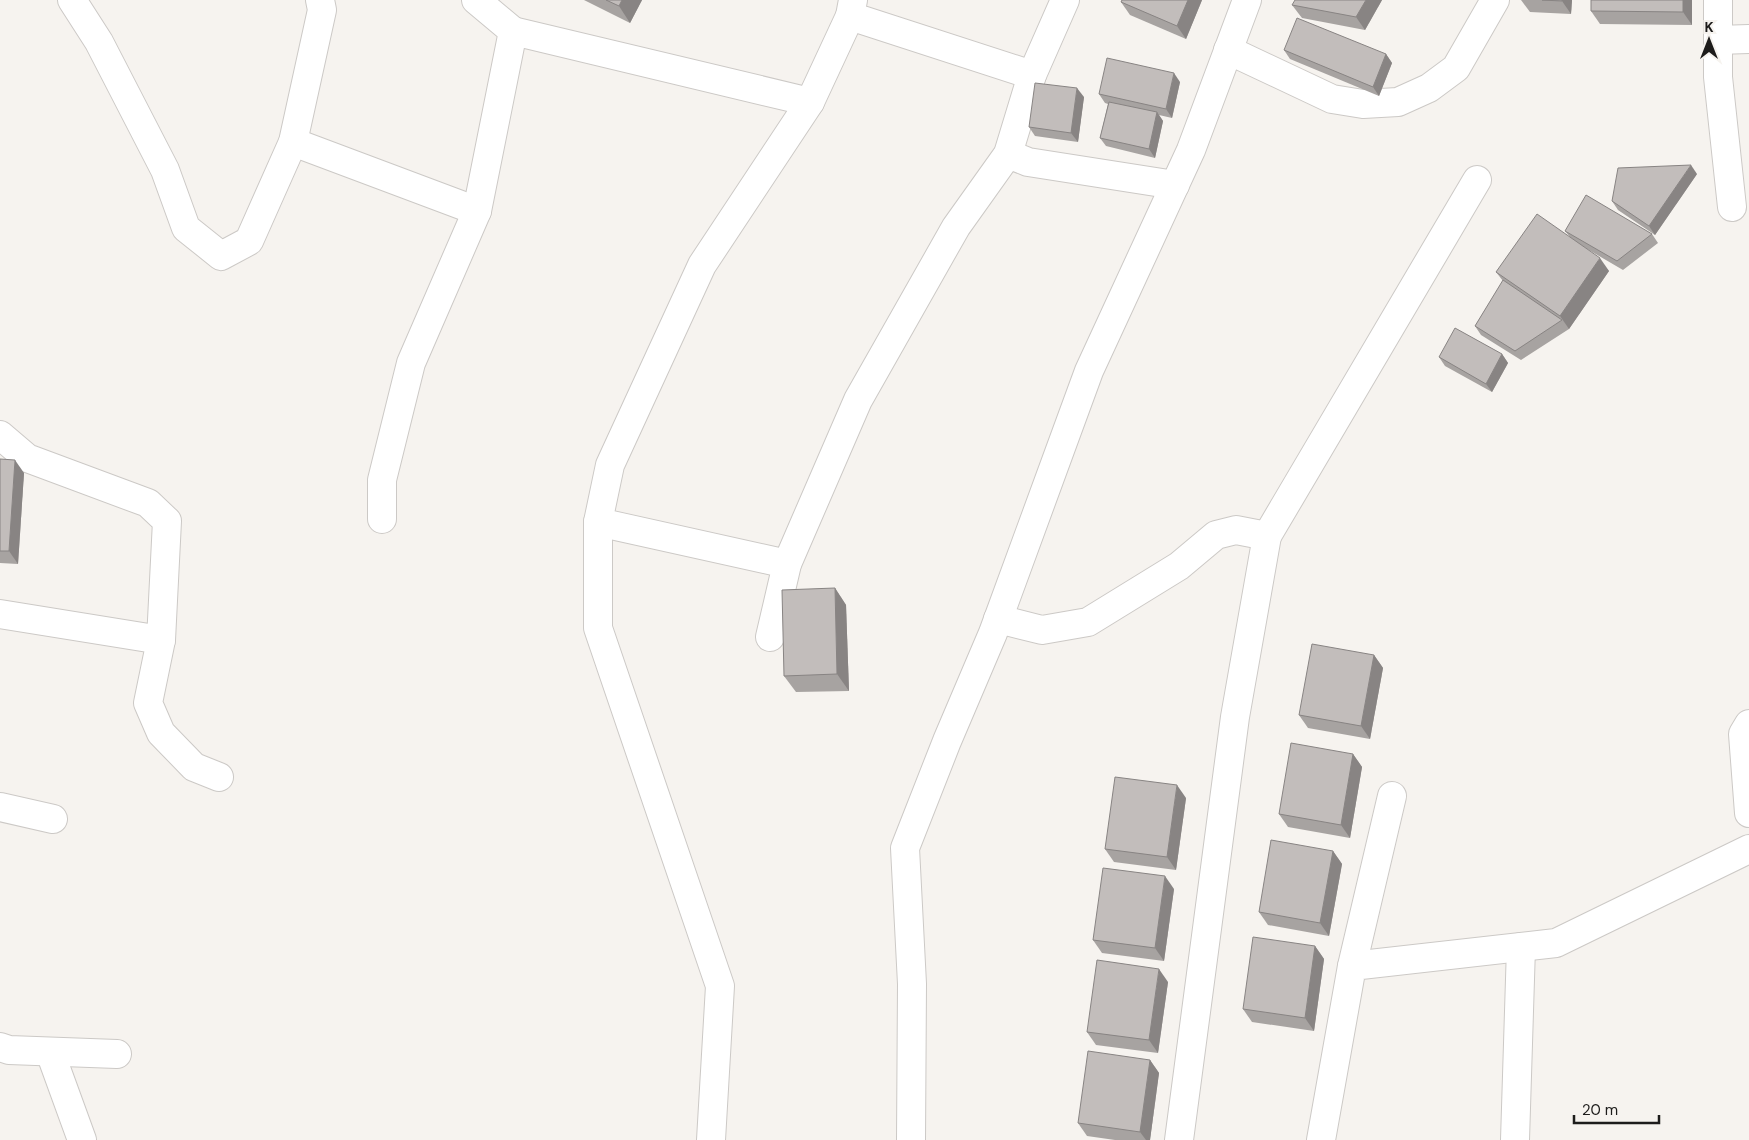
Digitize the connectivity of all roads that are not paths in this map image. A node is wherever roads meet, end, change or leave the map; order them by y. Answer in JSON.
{"nodes":[{"id":1,"x":72,"y":0,"type":"edge"},
{"id":2,"x":476,"y":0,"type":"edge"},
{"id":3,"x":1064,"y":0,"type":"edge"},
{"id":4,"x":1247,"y":0,"type":"edge"},
{"id":5,"x":1495,"y":0,"type":"edge"},
{"id":6,"x":1718,"y":0,"type":"edge"},
{"id":7,"x":319,"y":3,"type":"edge"},
{"id":8,"x":852,"y":8,"type":"edge"},
{"id":9,"x":513,"y":31,"type":"junction"},
{"id":10,"x":1749,"y":39,"type":"edge"},
{"id":11,"x":1718,"y":40,"type":"junction"},
{"id":12,"x":1228,"y":50,"type":"junction"},
{"id":13,"x":1032,"y":75,"type":"junction"},
{"id":14,"x":810,"y":102,"type":"junction"},
{"id":15,"x":293,"y":142,"type":"junction"},
{"id":16,"x":1008,"y":154,"type":"junction"},
{"id":17,"x":1477,"y":180,"type":"dead end"},
{"id":18,"x":1175,"y":185,"type":"junction"},
{"id":19,"x":1732,"y":207,"type":"dead end"},
{"id":20,"x":477,"y":211,"type":"junction"},
{"id":21,"x":0,"y":436,"type":"edge"},
{"id":22,"x":382,"y":519,"type":"dead end"},
{"id":23,"x":598,"y":522,"type":"junction"},
{"id":24,"x":1268,"y":536,"type":"junction"},
{"id":25,"x":787,"y":564,"type":"junction"},
{"id":26,"x":0,"y":614,"type":"edge"},
{"id":27,"x":998,"y":619,"type":"junction"},
{"id":28,"x":770,"y":637,"type":"dead end"},
{"id":29,"x":161,"y":640,"type":"junction"},
{"id":30,"x":1749,"y":724,"type":"edge"},
{"id":31,"x":219,"y":777,"type":"dead end"},
{"id":32,"x":1392,"y":796,"type":"dead end"},
{"id":33,"x":0,"y":807,"type":"edge"},
{"id":34,"x":1749,"y":813,"type":"edge"},
{"id":35,"x":54,"y":819,"type":"dead end"},
{"id":36,"x":1749,"y":849,"type":"edge"},
{"id":37,"x":1520,"y":947,"type":"junction"},
{"id":38,"x":1352,"y":966,"type":"junction"},
{"id":39,"x":0,"y":1047,"type":"edge"},
{"id":40,"x":50,"y":1052,"type":"junction"},
{"id":41,"x":117,"y":1054,"type":"dead end"},
{"id":42,"x":82,"y":1140,"type":"edge"},
{"id":43,"x":711,"y":1140,"type":"edge"},
{"id":44,"x":911,"y":1140,"type":"edge"},
{"id":45,"x":1179,"y":1140,"type":"edge"},
{"id":46,"x":1321,"y":1140,"type":"edge"},
{"id":47,"x":1515,"y":1140,"type":"edge"}],
"edges":[{"from":1,"to":15,"type":"street"},
{"from":2,"to":9,"type":"street"},
{"from":3,"to":13,"type":"street"},
{"from":4,"to":12,"type":"street"},
{"from":5,"to":12,"type":"street"},
{"from":6,"to":11,"type":"street"},
{"from":7,"to":15,"type":"street"},
{"from":8,"to":13,"type":"street"},
{"from":8,"to":14,"type":"street"},
{"from":9,"to":14,"type":"street"},
{"from":9,"to":20,"type":"street"},
{"from":10,"to":11,"type":"street"},
{"from":11,"to":19,"type":"street"},
{"from":12,"to":18,"type":"street"},
{"from":13,"to":16,"type":"street"},
{"from":14,"to":23,"type":"street"},
{"from":15,"to":20,"type":"street"},
{"from":16,"to":18,"type":"street"},
{"from":16,"to":25,"type":"street"},
{"from":17,"to":24,"type":"street"},
{"from":18,"to":27,"type":"street"},
{"from":20,"to":22,"type":"street"},
{"from":21,"to":29,"type":"street"},
{"from":23,"to":25,"type":"street"},
{"from":23,"to":43,"type":"street"},
{"from":24,"to":27,"type":"street"},
{"from":24,"to":45,"type":"street"},
{"from":25,"to":28,"type":"street"},
{"from":26,"to":29,"type":"street"},
{"from":27,"to":44,"type":"street"},
{"from":29,"to":31,"type":"street"},
{"from":30,"to":34,"type":"street"},
{"from":32,"to":38,"type":"street"},
{"from":33,"to":35,"type":"street"},
{"from":36,"to":37,"type":"street"},
{"from":37,"to":38,"type":"street"},
{"from":37,"to":47,"type":"street"},
{"from":38,"to":46,"type":"street"},
{"from":39,"to":40,"type":"street"},
{"from":40,"to":41,"type":"street"},
{"from":40,"to":42,"type":"street"}]}
